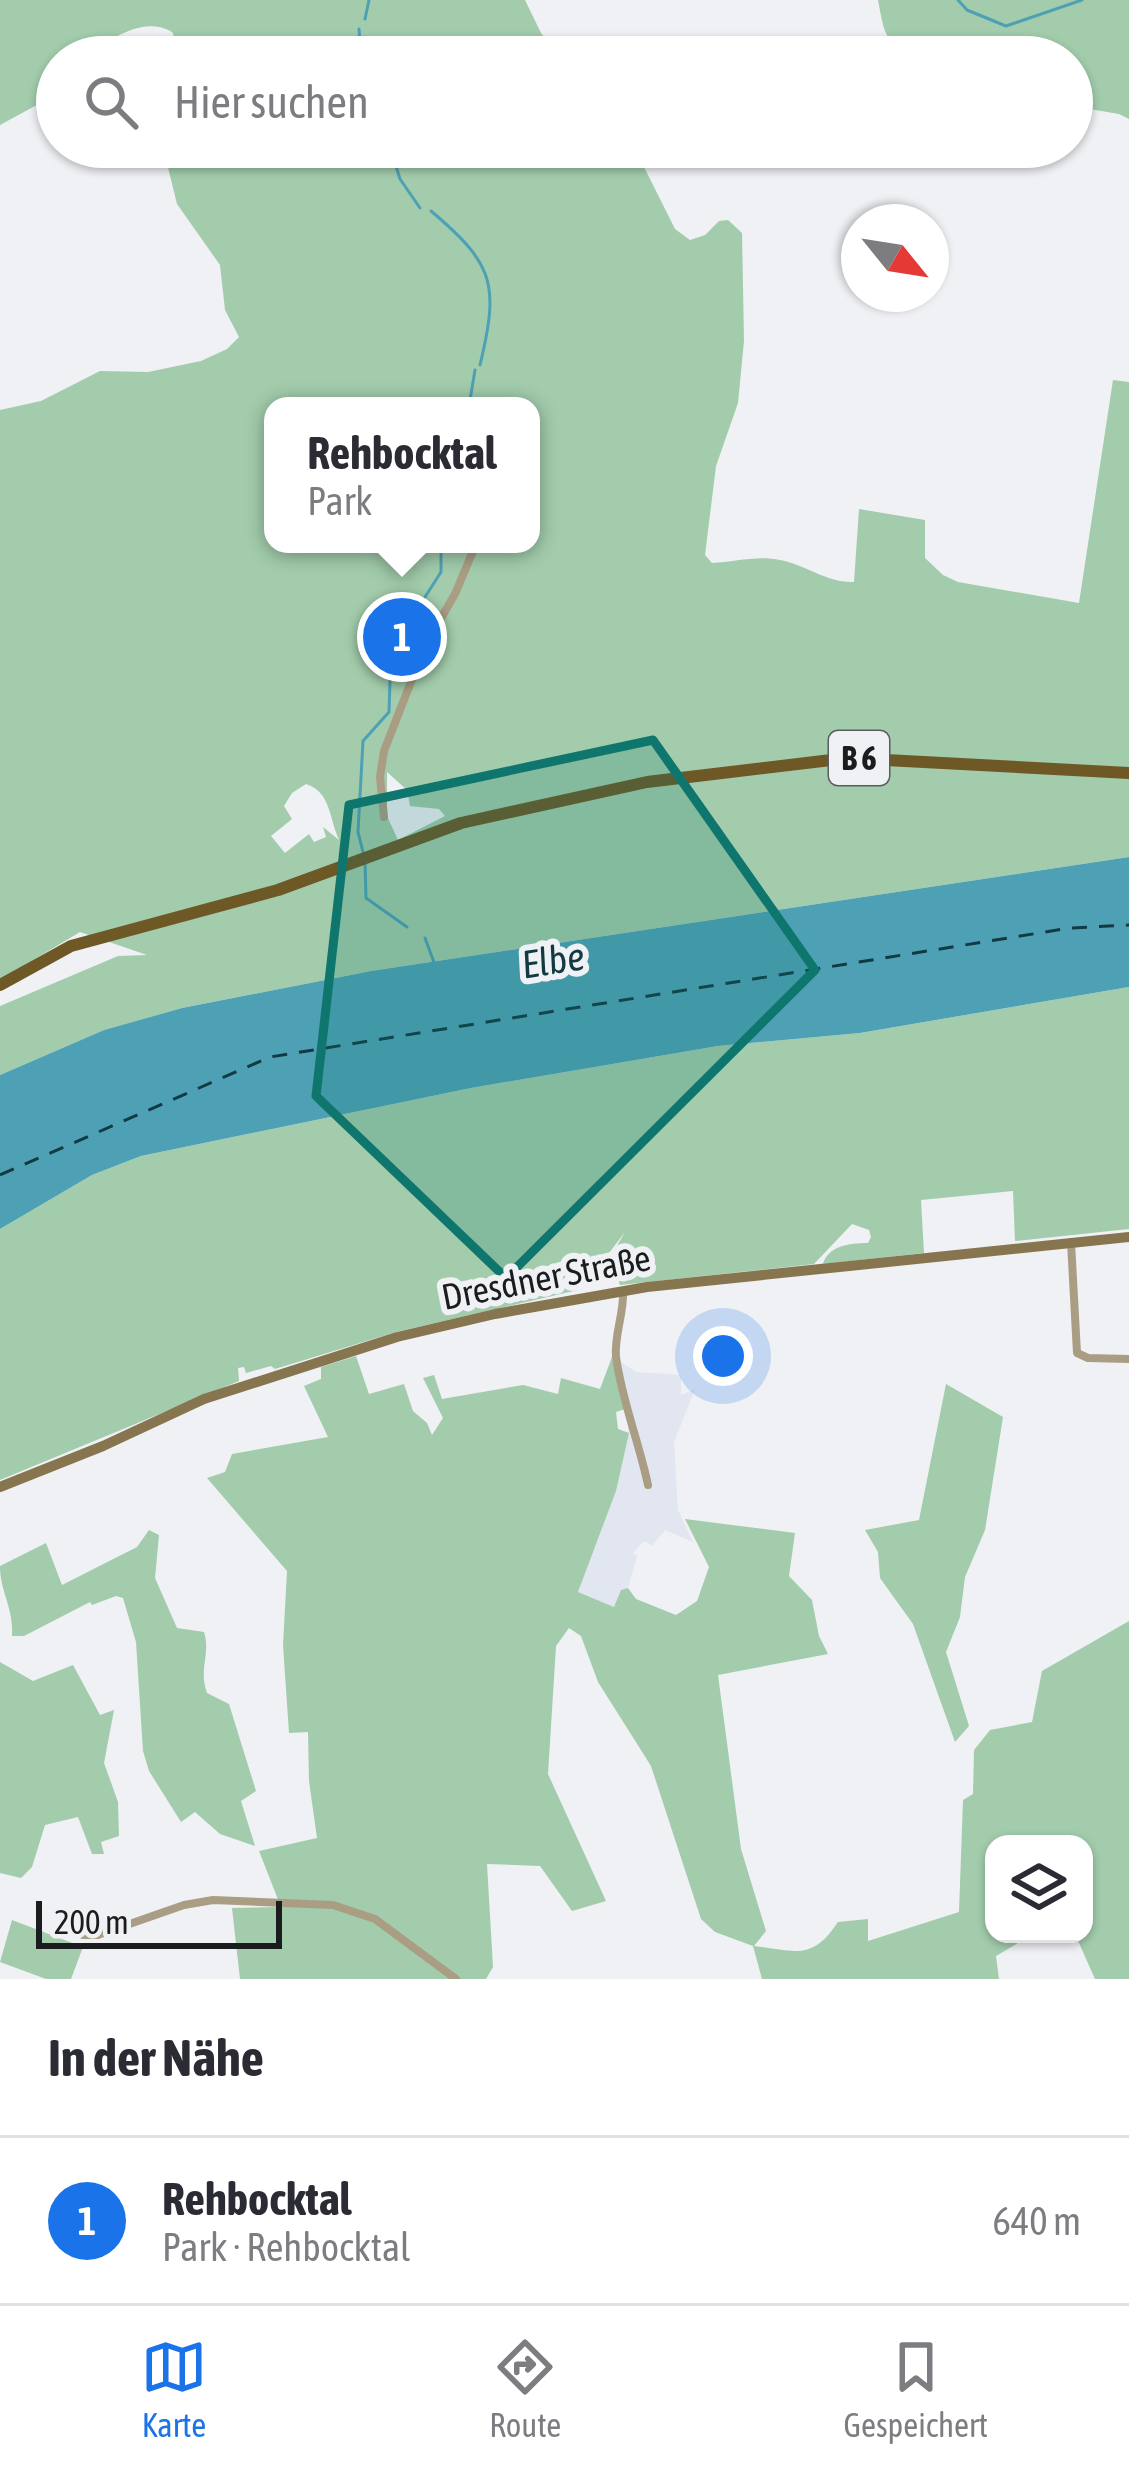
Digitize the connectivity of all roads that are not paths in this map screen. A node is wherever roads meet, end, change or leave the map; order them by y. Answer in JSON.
{"nodes":[{"id":1,"x":472,"y":553,"type":"edge"},
{"id":2,"x":1129,"y":773,"type":"edge"},
{"id":3,"x":384,"y":818,"type":"dead end"},
{"id":4,"x":0,"y":986,"type":"edge"},
{"id":5,"x":1129,"y":1237,"type":"edge"},
{"id":6,"x":1071,"y":1242,"type":"junction"},
{"id":7,"x":623,"y":1290,"type":"junction"},
{"id":8,"x":1129,"y":1359,"type":"edge"},
{"id":9,"x":648,"y":1485,"type":"dead end"},
{"id":10,"x":0,"y":1487,"type":"edge"},
{"id":11,"x":83,"y":1935,"type":"dead end"},
{"id":12,"x":456,"y":1979,"type":"edge"}],
"edges":[{"from":1,"to":3,"type":"street"},
{"from":2,"to":4,"type":"main road","number":"B 6"},
{"from":5,"to":6,"type":"main road","name":"Dresdner Straße"},
{"from":6,"to":7,"type":"main road","name":"Dresdner Straße"},
{"from":6,"to":8,"type":"street"},
{"from":7,"to":9,"type":"street"},
{"from":7,"to":10,"type":"main road","name":"Dresdner Straße"},
{"from":11,"to":12,"type":"street"}]}
